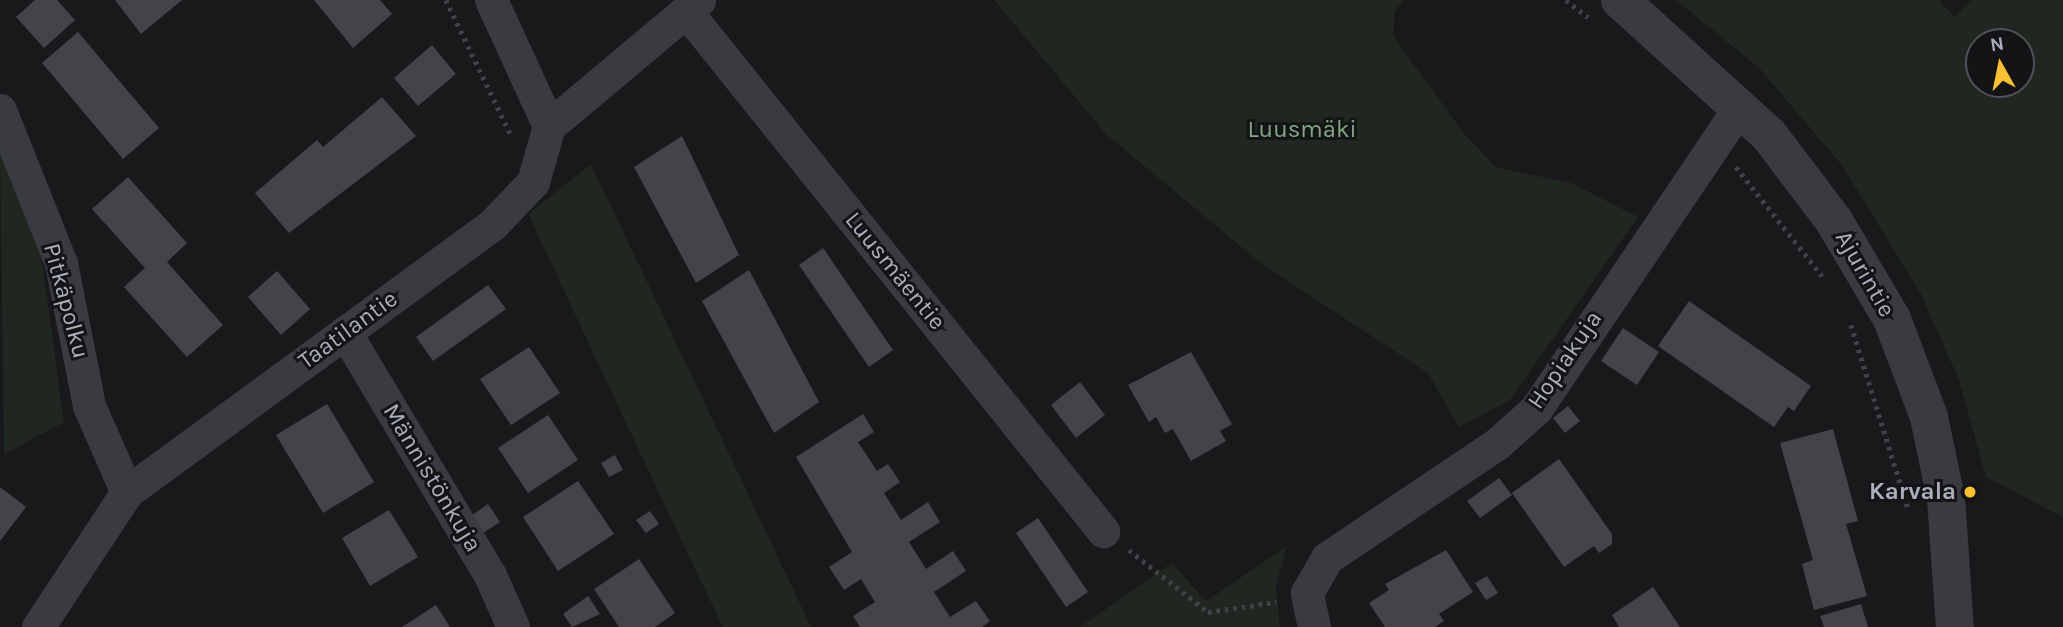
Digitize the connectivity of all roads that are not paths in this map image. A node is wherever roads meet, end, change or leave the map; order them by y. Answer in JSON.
{"nodes":[{"id":1,"x":491,"y":0,"type":"edge"},
{"id":2,"x":693,"y":5,"type":"edge"},
{"id":3,"x":1609,"y":13,"type":"edge"},
{"id":4,"x":1739,"y":108,"type":"junction"},
{"id":5,"x":0,"y":110,"type":"edge"},
{"id":6,"x":550,"y":126,"type":"junction"},
{"id":7,"x":345,"y":332,"type":"junction"},
{"id":8,"x":127,"y":492,"type":"junction"},
{"id":9,"x":1103,"y":531,"type":"road end"},
{"id":10,"x":38,"y":627,"type":"edge"},
{"id":11,"x":513,"y":627,"type":"edge"},
{"id":12,"x":1314,"y":627,"type":"edge"},
{"id":13,"x":1955,"y":627,"type":"edge"}],
"edges":[{"from":1,"to":6,"type":"street"},
{"from":2,"to":6,"type":"street","name":"Luusmäentie"},
{"from":2,"to":9,"type":"street","name":"Luusmäentie"},
{"from":3,"to":4,"type":"street","name":"Ajurintie"},
{"from":4,"to":12,"type":"street","name":"Hopiakuja"},
{"from":4,"to":13,"type":"street","name":"Ajurintie"},
{"from":5,"to":8,"type":"street","name":"Pitkäpolku"},
{"from":6,"to":7,"type":"street","name":"Taatilantie"},
{"from":7,"to":8,"type":"street","name":"Taatilantie"},
{"from":7,"to":11,"type":"street","name":"Männistönkuja"},
{"from":8,"to":10,"type":"street","name":"Taatilantie"}]}
